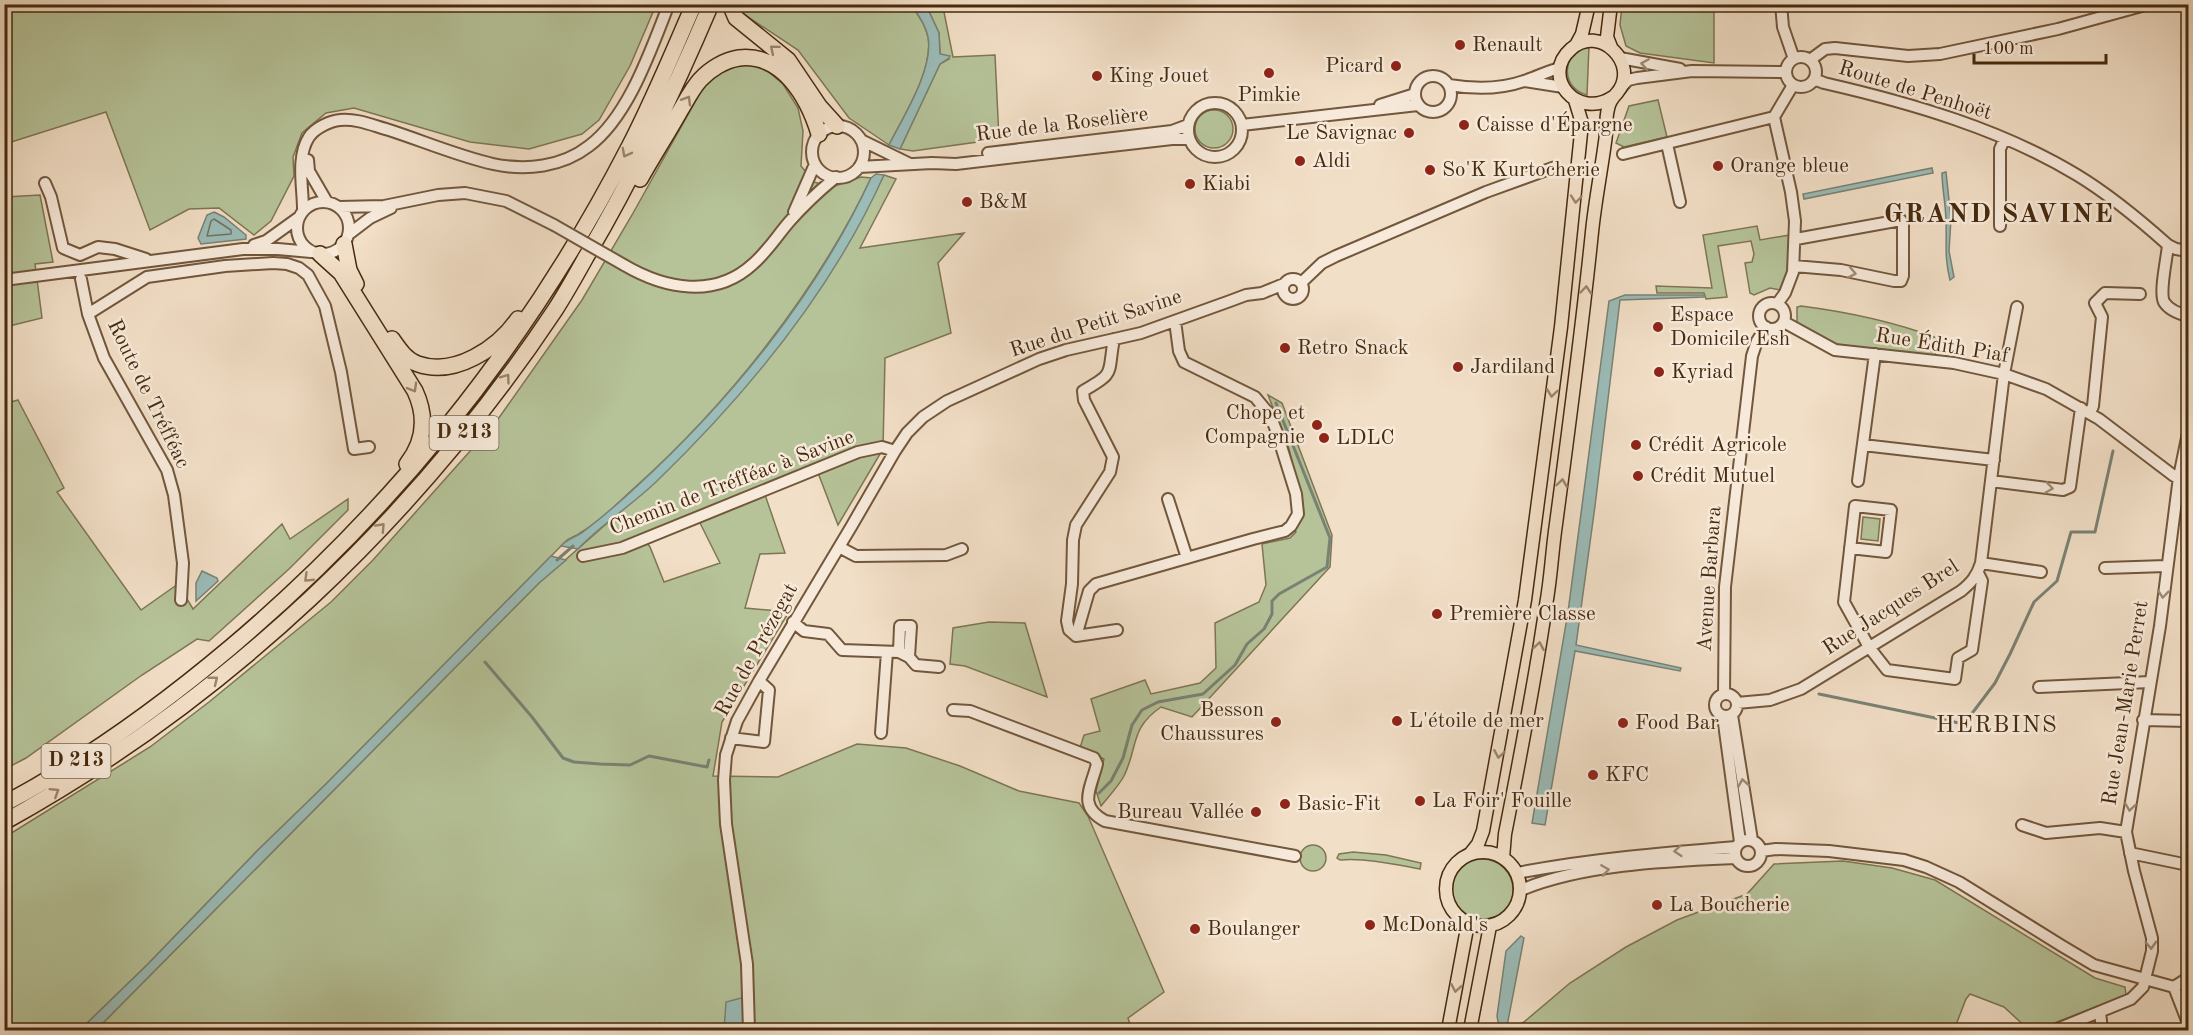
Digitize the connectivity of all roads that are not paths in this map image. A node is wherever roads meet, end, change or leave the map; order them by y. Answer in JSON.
{"nodes":[{"id":1,"x":669,"y":4,"type":"edge"},
{"id":2,"x":694,"y":4,"type":"edge"},
{"id":3,"x":711,"y":4,"type":"edge"},
{"id":4,"x":730,"y":4,"type":"edge"},
{"id":5,"x":1588,"y":4,"type":"edge"},
{"id":6,"x":1611,"y":4,"type":"edge"},
{"id":7,"x":1781,"y":4,"type":"edge"},
{"id":8,"x":2149,"y":4,"type":"edge"},
{"id":9,"x":1576,"y":45,"type":"junction"},
{"id":10,"x":1611,"y":47,"type":"junction"},
{"id":11,"x":1620,"y":58,"type":"junction"},
{"id":12,"x":1794,"y":58,"type":"junction"},
{"id":13,"x":1810,"y":60,"type":"junction"},
{"id":14,"x":1560,"y":68,"type":"junction"},
{"id":15,"x":1692,"y":71,"type":"junction"},
{"id":16,"x":1786,"y":72,"type":"junction"},
{"id":17,"x":1814,"y":79,"type":"junction"},
{"id":18,"x":1524,"y":81,"type":"junction"},
{"id":19,"x":1449,"y":85,"type":"junction"},
{"id":20,"x":1793,"y":85,"type":"junction"},
{"id":21,"x":1563,"y":87,"type":"junction"},
{"id":22,"x":1473,"y":89,"type":"junction"},
{"id":23,"x":1616,"y":93,"type":"junction"},
{"id":24,"x":1416,"y":100,"type":"junction"},
{"id":25,"x":1450,"y":100,"type":"junction"},
{"id":26,"x":1575,"y":100,"type":"junction"},
{"id":27,"x":1774,"y":117,"type":"junction"},
{"id":28,"x":1242,"y":124,"type":"junction"},
{"id":29,"x":323,"y":125,"type":"junction"},
{"id":30,"x":1188,"y":125,"type":"junction"},
{"id":31,"x":837,"y":126,"type":"junction"},
{"id":32,"x":819,"y":134,"type":"junction"},
{"id":33,"x":1189,"y":139,"type":"junction"},
{"id":34,"x":861,"y":140,"type":"junction"},
{"id":35,"x":2004,"y":140,"type":"junction"},
{"id":36,"x":1667,"y":144,"type":"junction"},
{"id":37,"x":1623,"y":154,"type":"dead end"},
{"id":38,"x":941,"y":163,"type":"junction"},
{"id":39,"x":815,"y":164,"type":"junction"},
{"id":40,"x":910,"y":164,"type":"junction"},
{"id":41,"x":859,"y":167,"type":"junction"},
{"id":42,"x":1555,"y":167,"type":"dead end"},
{"id":43,"x":836,"y":177,"type":"junction"},
{"id":44,"x":45,"y":183,"type":"dead end"},
{"id":45,"x":327,"y":202,"type":"junction"},
{"id":46,"x":408,"y":202,"type":"junction"},
{"id":47,"x":1680,"y":202,"type":"dead end"},
{"id":48,"x":339,"y":207,"type":"junction"},
{"id":49,"x":301,"y":214,"type":"junction"},
{"id":50,"x":606,"y":223,"type":"junction"},
{"id":51,"x":789,"y":223,"type":"junction"},
{"id":52,"x":2000,"y":226,"type":"dead end"},
{"id":53,"x":1796,"y":238,"type":"junction"},
{"id":54,"x":346,"y":239,"type":"junction"},
{"id":55,"x":2168,"y":245,"type":"junction"},
{"id":56,"x":243,"y":249,"type":"junction"},
{"id":57,"x":2188,"y":251,"type":"edge"},
{"id":58,"x":316,"y":253,"type":"junction"},
{"id":59,"x":183,"y":256,"type":"junction"},
{"id":60,"x":151,"y":260,"type":"junction"},
{"id":61,"x":1794,"y":266,"type":"junction"},
{"id":62,"x":188,"y":272,"type":"junction"},
{"id":63,"x":554,"y":277,"type":"junction"},
{"id":64,"x":81,"y":279,"type":"dead end"},
{"id":65,"x":4,"y":280,"type":"edge"},
{"id":66,"x":1301,"y":283,"type":"junction"},
{"id":67,"x":1284,"y":289,"type":"junction"},
{"id":68,"x":2140,"y":294,"type":"dead end"},
{"id":69,"x":1777,"y":304,"type":"junction"},
{"id":70,"x":2017,"y":307,"type":"dead end"},
{"id":71,"x":88,"y":314,"type":"junction"},
{"id":72,"x":2188,"y":316,"type":"edge"},
{"id":73,"x":1175,"y":321,"type":"junction"},
{"id":74,"x":1784,"y":322,"type":"junction"},
{"id":75,"x":1766,"y":327,"type":"junction"},
{"id":76,"x":1114,"y":339,"type":"junction"},
{"id":77,"x":1875,"y":354,"type":"junction"},
{"id":78,"x":2004,"y":374,"type":"junction"},
{"id":79,"x":2085,"y":411,"type":"junction"},
{"id":80,"x":2188,"y":432,"type":"edge"},
{"id":81,"x":1863,"y":445,"type":"junction"},
{"id":82,"x":369,"y":447,"type":"dead end"},
{"id":83,"x":895,"y":451,"type":"junction"},
{"id":84,"x":1994,"y":460,"type":"junction"},
{"id":85,"x":2180,"y":477,"type":"junction"},
{"id":86,"x":1991,"y":480,"type":"junction"},
{"id":87,"x":1858,"y":481,"type":"dead end"},
{"id":88,"x":1167,"y":499,"type":"dead end"},
{"id":89,"x":350,"y":537,"type":"junction"},
{"id":90,"x":839,"y":547,"type":"junction"},
{"id":91,"x":1850,"y":548,"type":"junction"},
{"id":92,"x":962,"y":549,"type":"dead end"},
{"id":93,"x":583,"y":556,"type":"dead end"},
{"id":94,"x":1187,"y":558,"type":"junction"},
{"id":95,"x":2166,"y":566,"type":"junction"},
{"id":96,"x":1980,"y":568,"type":"junction"},
{"id":97,"x":2104,"y":568,"type":"dead end"},
{"id":98,"x":2041,"y":572,"type":"dead end"},
{"id":99,"x":181,"y":600,"type":"dead end"},
{"id":100,"x":793,"y":622,"type":"junction"},
{"id":101,"x":1117,"y":630,"type":"dead end"},
{"id":102,"x":1077,"y":636,"type":"junction"},
{"id":103,"x":1869,"y":647,"type":"junction"},
{"id":104,"x":887,"y":652,"type":"junction"},
{"id":105,"x":939,"y":667,"type":"dead end"},
{"id":106,"x":759,"y":681,"type":"junction"},
{"id":107,"x":2150,"y":682,"type":"junction"},
{"id":108,"x":2039,"y":687,"type":"dead end"},
{"id":109,"x":1724,"y":694,"type":"junction"},
{"id":110,"x":1737,"y":703,"type":"junction"},
{"id":111,"x":953,"y":710,"type":"dead end"},
{"id":112,"x":1727,"y":715,"type":"junction"},
{"id":113,"x":2144,"y":720,"type":"junction"},
{"id":114,"x":2188,"y":721,"type":"edge"},
{"id":115,"x":881,"y":733,"type":"dead end"},
{"id":116,"x":731,"y":738,"type":"junction"},
{"id":117,"x":4,"y":804,"type":"edge"},
{"id":118,"x":4,"y":822,"type":"edge"},
{"id":119,"x":2022,"y":825,"type":"dead end"},
{"id":120,"x":2126,"y":832,"type":"junction"},
{"id":121,"x":1741,"y":847,"type":"junction"},
{"id":122,"x":1761,"y":851,"type":"junction"},
{"id":123,"x":2130,"y":853,"type":"junction"},
{"id":124,"x":1470,"y":854,"type":"junction"},
{"id":125,"x":1295,"y":856,"type":"dead end"},
{"id":126,"x":1503,"y":858,"type":"junction"},
{"id":127,"x":2188,"y":865,"type":"edge"},
{"id":128,"x":1517,"y":873,"type":"junction"},
{"id":129,"x":1521,"y":890,"type":"junction"},
{"id":130,"x":1468,"y":923,"type":"junction"},
{"id":131,"x":1490,"y":926,"type":"junction"},
{"id":132,"x":2146,"y":978,"type":"junction"},
{"id":133,"x":2188,"y":978,"type":"edge"},
{"id":134,"x":2174,"y":987,"type":"junction"},
{"id":135,"x":2100,"y":1012,"type":"junction"},
{"id":136,"x":2188,"y":1023,"type":"edge"},
{"id":137,"x":749,"y":1030,"type":"edge"},
{"id":138,"x":1448,"y":1030,"type":"edge"},
{"id":139,"x":1470,"y":1030,"type":"edge"},
{"id":140,"x":2055,"y":1030,"type":"edge"},
{"id":141,"x":2102,"y":1030,"type":"edge"}],
"edges":[{"from":1,"to":29,"type":"street"},
{"from":2,"to":63,"type":"highway","number":"D 213","one_way":true},
{"from":3,"to":50,"type":"highway","number":"D 213"},
{"from":31,"to":4,"type":"highway","one_way":true},
{"from":5,"to":9,"type":"main road"},
{"from":6,"to":10,"type":"main road"},
{"from":7,"to":12,"type":"street"},
{"from":8,"to":13,"type":"street"},
{"from":9,"to":10,"type":"main road"},
{"from":9,"to":14,"type":"main road"},
{"from":10,"to":11,"type":"main road"},
{"from":15,"to":11,"type":"street","one_way":true},
{"from":11,"to":23,"type":"main road"},
{"from":12,"to":13,"type":"street"},
{"from":12,"to":16,"type":"street"},
{"from":13,"to":17,"type":"street"},
{"from":14,"to":18,"type":"street"},
{"from":14,"to":21,"type":"main road"},
{"from":15,"to":16,"type":"street"},
{"from":15,"to":23,"type":"street"},
{"from":16,"to":20,"type":"street"},
{"from":17,"to":20,"type":"street"},
{"from":17,"to":35,"type":"street","name":"Route de Penhoët"},
{"from":18,"to":21,"type":"street"},
{"from":18,"to":22,"type":"street"},
{"from":19,"to":22,"type":"street"},
{"from":19,"to":24,"type":"street"},
{"from":19,"to":25,"type":"street"},
{"from":20,"to":27,"type":"street"},
{"from":21,"to":26,"type":"main road"},
{"from":22,"to":25,"type":"street"},
{"from":23,"to":26,"type":"main road"},
{"from":126,"to":23,"type":"main road","one_way":true},
{"from":24,"to":25,"type":"street"},
{"from":24,"to":28,"type":"street"},
{"from":26,"to":124,"type":"main road","one_way":true},
{"from":27,"to":36,"type":"street"},
{"from":27,"to":53,"type":"street"},
{"from":28,"to":30,"type":"street"},
{"from":28,"to":33,"type":"street"},
{"from":29,"to":45,"type":"street"},
{"from":29,"to":49,"type":"street"},
{"from":30,"to":33,"type":"street"},
{"from":30,"to":38,"type":"street","name":"Rue de la Roselière"},
{"from":31,"to":32,"type":"street"},
{"from":31,"to":34,"type":"street"},
{"from":32,"to":39,"type":"street"},
{"from":50,"to":32,"type":"highway","one_way":true},
{"from":33,"to":38,"type":"street","name":"Rue de la Roselière"},
{"from":34,"to":40,"type":"street","name":"Rue de la Roselière"},
{"from":34,"to":41,"type":"street"},
{"from":35,"to":52,"type":"street","name":"Route de Penhoët"},
{"from":35,"to":55,"type":"street","name":"Route de Penhoët"},
{"from":36,"to":37,"type":"street"},
{"from":36,"to":47,"type":"street"},
{"from":38,"to":40,"type":"street","name":"Rue de la Roselière"},
{"from":39,"to":43,"type":"street"},
{"from":39,"to":51,"type":"street"},
{"from":40,"to":41,"type":"street","name":"Rue de la Roselière"},
{"from":41,"to":43,"type":"street"},
{"from":42,"to":66,"type":"street","name":"Rue du Petit Savine"},
{"from":43,"to":51,"type":"street"},
{"from":44,"to":60,"type":"street"},
{"from":45,"to":48,"type":"street"},
{"from":45,"to":49,"type":"street"},
{"from":46,"to":48,"type":"street"},
{"from":46,"to":51,"type":"street","bridge":true},
{"from":46,"to":54,"type":"street"},
{"from":48,"to":54,"type":"street"},
{"from":49,"to":56,"type":"street"},
{"from":49,"to":58,"type":"street"},
{"from":118,"to":50,"type":"highway","number":"D 213","one_way":true},
{"from":53,"to":61,"type":"street"},
{"from":61,"to":53,"type":"street","one_way":true},
{"from":54,"to":58,"type":"street"},
{"from":54,"to":63,"type":"highway"},
{"from":55,"to":57,"type":"street","name":"Route de Penhoët"},
{"from":55,"to":72,"type":"street"},
{"from":56,"to":58,"type":"street"},
{"from":56,"to":59,"type":"street"},
{"from":58,"to":89,"type":"highway","one_way":true},
{"from":59,"to":60,"type":"street"},
{"from":59,"to":62,"type":"street"},
{"from":60,"to":65,"type":"street"},
{"from":61,"to":69,"type":"street"},
{"from":62,"to":71,"type":"street","name":"Route de Tréfféac"},
{"from":62,"to":82,"type":"street","name":"Route de Tréfféac"},
{"from":63,"to":89,"type":"highway","number":"D 213"},
{"from":64,"to":71,"type":"street","name":"Route de Tréfféac"},
{"from":66,"to":67,"type":"street","name":"Rue du Petit Savine"},
{"from":66,"to":67,"type":"street","name":"Rue du Petit Savine"},
{"from":67,"to":73,"type":"street","name":"Rue du Petit Savine"},
{"from":68,"to":79,"type":"street"},
{"from":69,"to":74,"type":"street"},
{"from":69,"to":75,"type":"street"},
{"from":70,"to":78,"type":"street","name":"Rue Jacques Brel"},
{"from":71,"to":99,"type":"street","name":"Route de Tréfféac"},
{"from":73,"to":76,"type":"street","name":"Rue du Petit Savine"},
{"from":73,"to":94,"type":"street"},
{"from":74,"to":75,"type":"street"},
{"from":74,"to":77,"type":"street","name":"Rue Édith Piaf"},
{"from":75,"to":109,"type":"street","name":"Avenue Barbara"},
{"from":76,"to":83,"type":"street","name":"Rue du Petit Savine"},
{"from":76,"to":102,"type":"street"},
{"from":77,"to":78,"type":"street","name":"Rue Édith Piaf"},
{"from":77,"to":81,"type":"street"},
{"from":78,"to":79,"type":"street","name":"Rue Édith Piaf"},
{"from":78,"to":84,"type":"street","name":"Rue Jacques Brel"},
{"from":79,"to":85,"type":"street","name":"Rue Édith Piaf"},
{"from":86,"to":79,"type":"street","one_way":true},
{"from":80,"to":85,"type":"street","name":"Rue Jean-Marie Perret"},
{"from":81,"to":84,"type":"street"},
{"from":81,"to":87,"type":"street"},
{"from":83,"to":90,"type":"street","name":"Rue de Prézegat"},
{"from":83,"to":93,"type":"street","name":"Chemin de Tréfféac à Savine"},
{"from":84,"to":86,"type":"street","name":"Rue Jacques Brel"},
{"from":85,"to":95,"type":"street","name":"Rue Jean-Marie Perret"},
{"from":86,"to":96,"type":"street","name":"Rue Jacques Brel"},
{"from":88,"to":94,"type":"street"},
{"from":89,"to":117,"type":"highway","number":"D 213","one_way":true},
{"from":90,"to":92,"type":"street"},
{"from":90,"to":100,"type":"street","name":"Rue de Prézegat"},
{"from":91,"to":91,"type":"street"},
{"from":91,"to":103,"type":"street"},
{"from":94,"to":102,"type":"street"},
{"from":95,"to":97,"type":"street"},
{"from":95,"to":107,"type":"street","name":"Rue Jean-Marie Perret","one_way":true},
{"from":96,"to":98,"type":"street"},
{"from":96,"to":103,"type":"street","name":"Rue Jacques Brel"},
{"from":96,"to":103,"type":"street"},
{"from":100,"to":104,"type":"street"},
{"from":100,"to":106,"type":"street","name":"Rue de Prézegat"},
{"from":101,"to":102,"type":"street"},
{"from":103,"to":110,"type":"street","name":"Rue Jacques Brel"},
{"from":104,"to":105,"type":"street"},
{"from":104,"to":115,"type":"street"},
{"from":106,"to":116,"type":"street","name":"Rue de Prézegat"},
{"from":106,"to":116,"type":"street"},
{"from":107,"to":108,"type":"street"},
{"from":107,"to":113,"type":"street","name":"Rue Jean-Marie Perret"},
{"from":109,"to":110,"type":"street"},
{"from":109,"to":112,"type":"street"},
{"from":110,"to":112,"type":"street"},
{"from":111,"to":125,"type":"street"},
{"from":112,"to":121,"type":"street"},
{"from":113,"to":114,"type":"street"},
{"from":113,"to":120,"type":"street","name":"Rue Jean-Marie Perret","one_way":true},
{"from":116,"to":137,"type":"street","name":"Rue de Prézegat"},
{"from":119,"to":120,"type":"street"},
{"from":120,"to":123,"type":"street","name":"Rue Jean-Marie Perret"},
{"from":121,"to":122,"type":"street"},
{"from":121,"to":122,"type":"street"},
{"from":121,"to":128,"type":"street","one_way":true},
{"from":129,"to":121,"type":"street","one_way":true},
{"from":122,"to":132,"type":"street"},
{"from":123,"to":127,"type":"street"},
{"from":123,"to":132,"type":"street","name":"Rue Jean-Marie Perret","one_way":true},
{"from":124,"to":126,"type":"main road"},
{"from":124,"to":130,"type":"main road"},
{"from":126,"to":128,"type":"main road"},
{"from":128,"to":129,"type":"main road"},
{"from":129,"to":131,"type":"main road"},
{"from":130,"to":131,"type":"main road"},
{"from":130,"to":138,"type":"main road","one_way":true},
{"from":131,"to":139,"type":"main road"},
{"from":132,"to":134,"type":"street"},
{"from":132,"to":135,"type":"street"},
{"from":133,"to":134,"type":"street"},
{"from":134,"to":136,"type":"street"},
{"from":135,"to":140,"type":"street"},
{"from":135,"to":141,"type":"street"}]}
